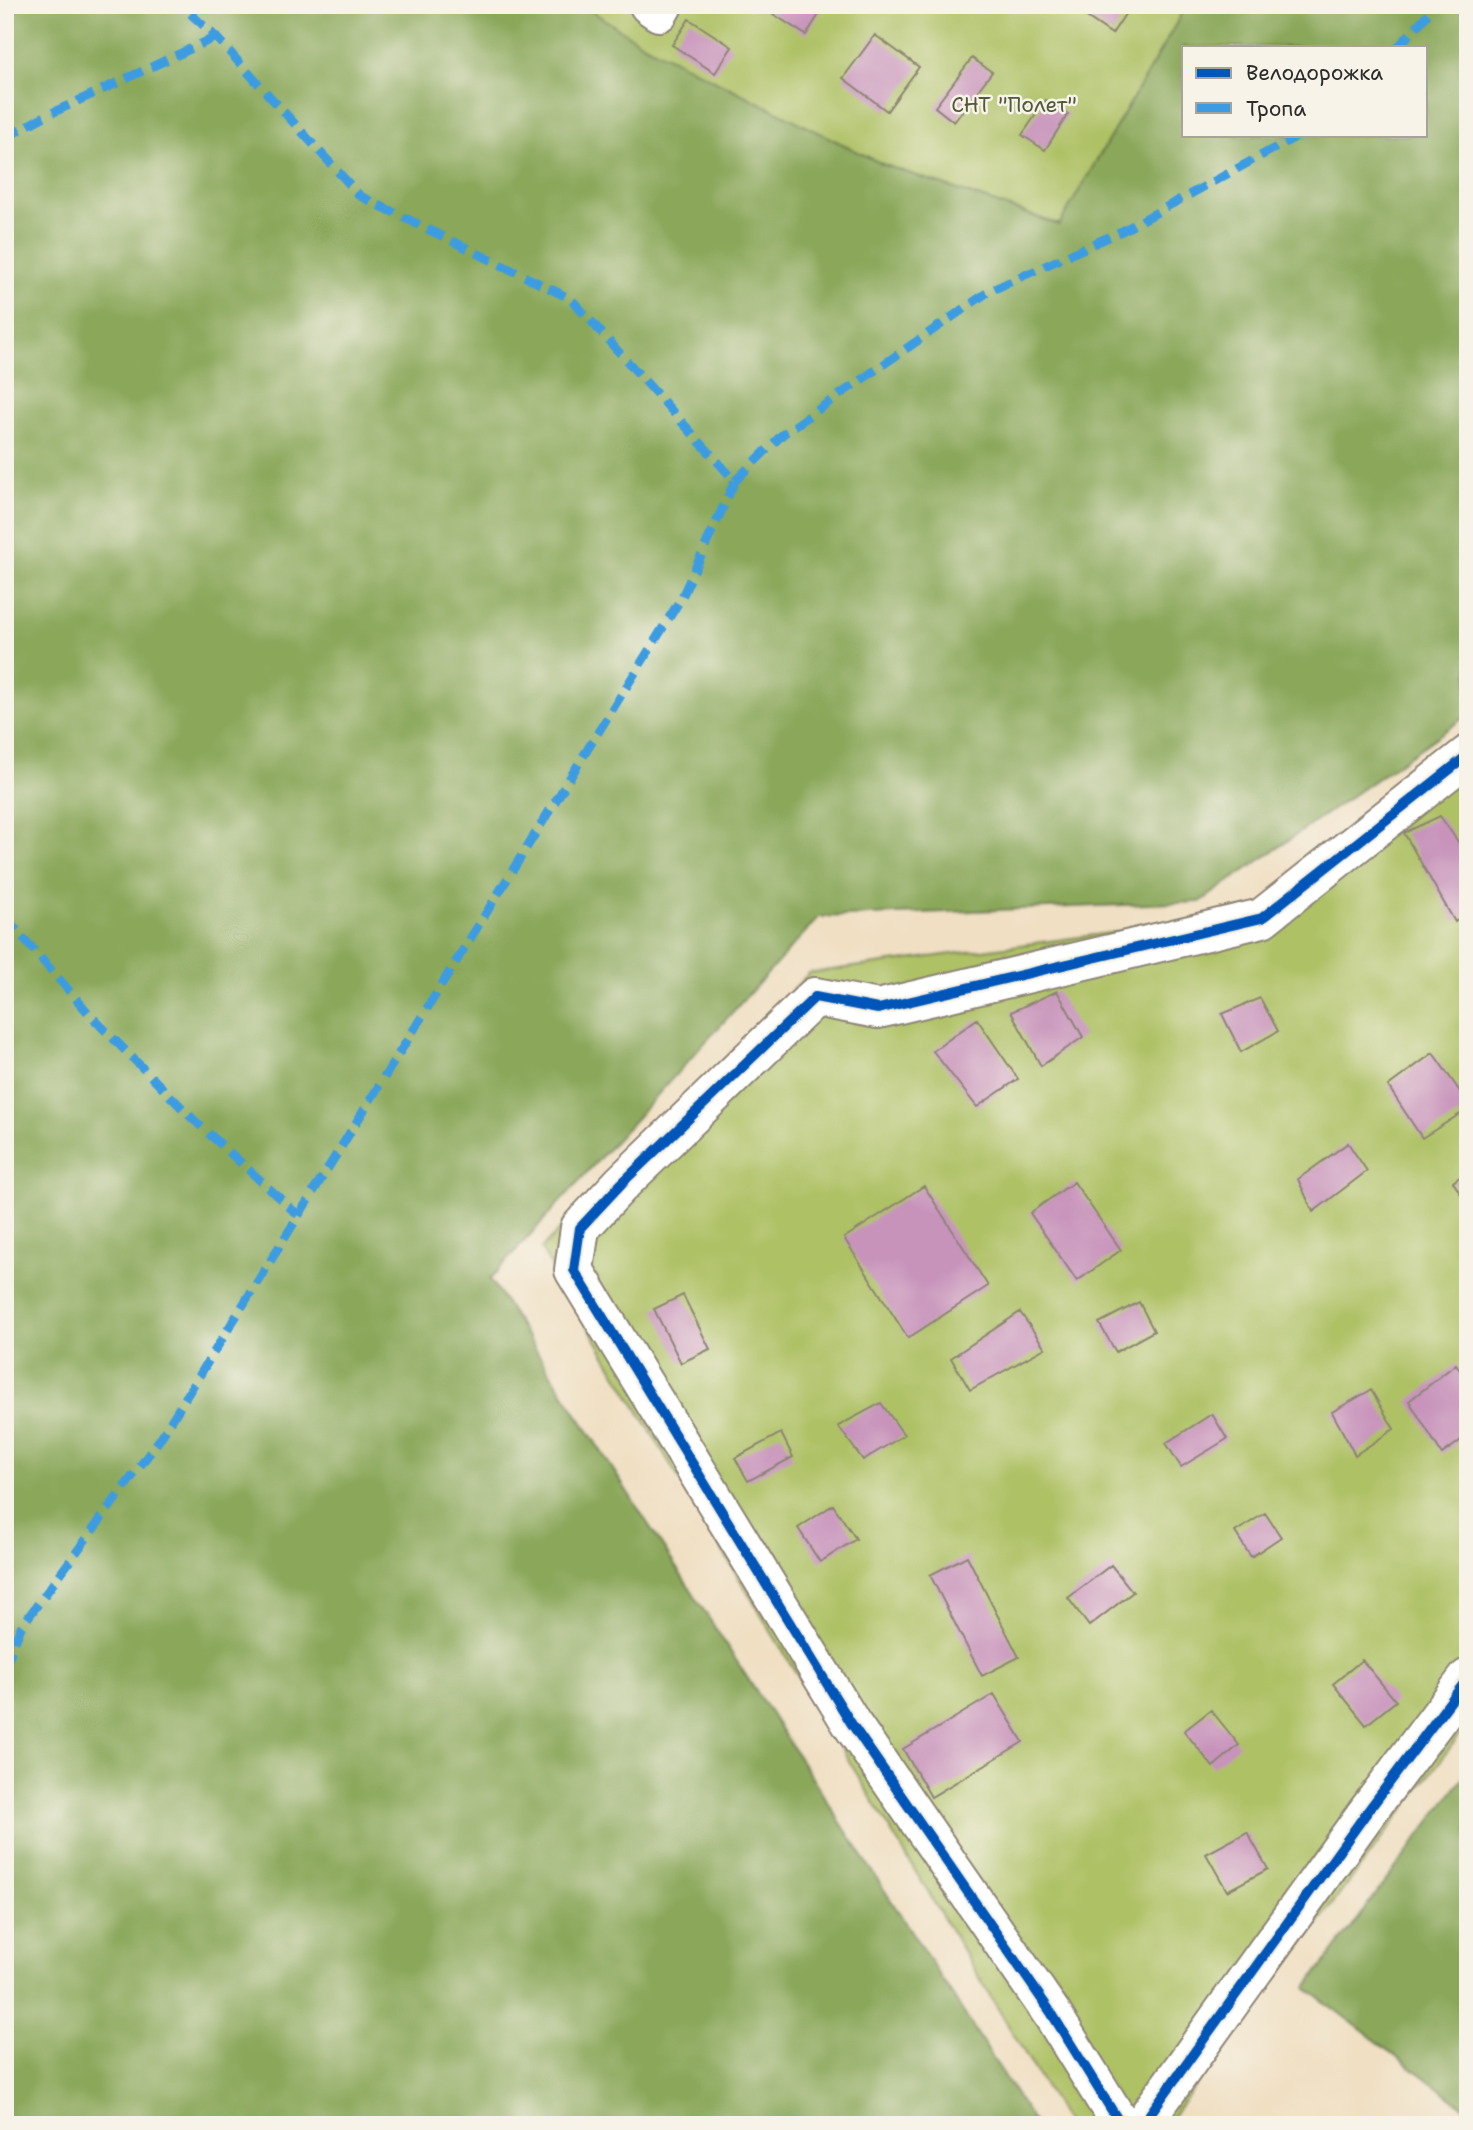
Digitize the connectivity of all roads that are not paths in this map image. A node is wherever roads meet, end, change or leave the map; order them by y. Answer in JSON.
{"nodes":[{"id":1,"x":1468,"y":755,"type":"edge"},
{"id":2,"x":1468,"y":1678,"type":"edge"},
{"id":3,"x":1121,"y":2125,"type":"edge"},
{"id":4,"x":1142,"y":2125,"type":"edge"}],
"edges":[{"from":1,"to":3,"type":"street"},
{"from":2,"to":4,"type":"street"}]}
